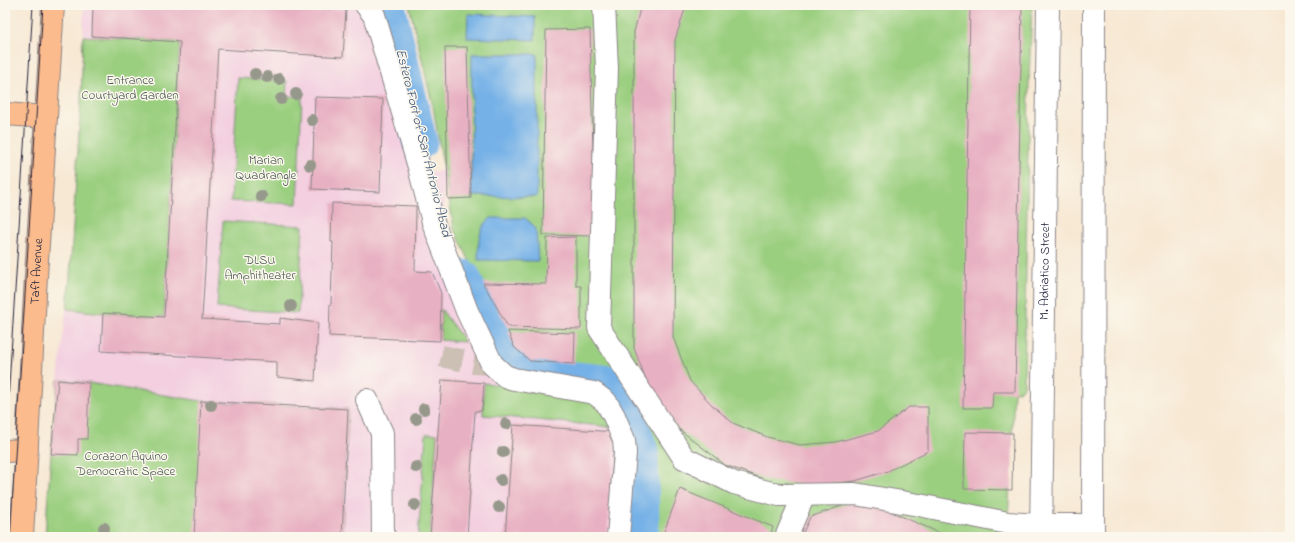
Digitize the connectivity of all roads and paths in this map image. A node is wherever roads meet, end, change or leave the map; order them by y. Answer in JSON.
{"nodes":[{"id":1,"x":53,"y":5,"type":"edge"},
{"id":2,"x":366,"y":5,"type":"edge"},
{"id":3,"x":605,"y":5,"type":"edge"},
{"id":4,"x":1048,"y":5,"type":"edge"},
{"id":5,"x":1094,"y":5,"type":"edge"},
{"id":6,"x":5,"y":114,"type":"edge"},
{"id":7,"x":46,"y":117,"type":"junction"},
{"id":8,"x":367,"y":400,"type":"dead end"},
{"id":9,"x":27,"y":450,"type":"junction"},
{"id":10,"x":5,"y":451,"type":"edge"},
{"id":11,"x":804,"y":495,"type":"junction"},
{"id":12,"x":1041,"y":531,"type":"edge"},
{"id":13,"x":1093,"y":531,"type":"edge"},
{"id":14,"x":22,"y":537,"type":"edge"},
{"id":15,"x":383,"y":537,"type":"edge"},
{"id":16,"x":618,"y":537,"type":"edge"},
{"id":17,"x":786,"y":537,"type":"edge"}],
"edges":[{"from":1,"to":7,"type":"main road","name":"Taft Avenue"},
{"from":2,"to":16,"type":"street"},
{"from":3,"to":11,"type":"street"},
{"from":4,"to":12,"type":"street","name":"M. Adriatico Street"},
{"from":5,"to":13,"type":"street"},
{"from":6,"to":7,"type":"main road"},
{"from":7,"to":9,"type":"main road","name":"Taft Avenue"},
{"from":8,"to":15,"type":"street"},
{"from":9,"to":10,"type":"main road"},
{"from":9,"to":14,"type":"main road","name":"Taft Avenue"},
{"from":11,"to":12,"type":"street"},
{"from":11,"to":17,"type":"street"},
{"from":12,"to":13,"type":"street"}]}
